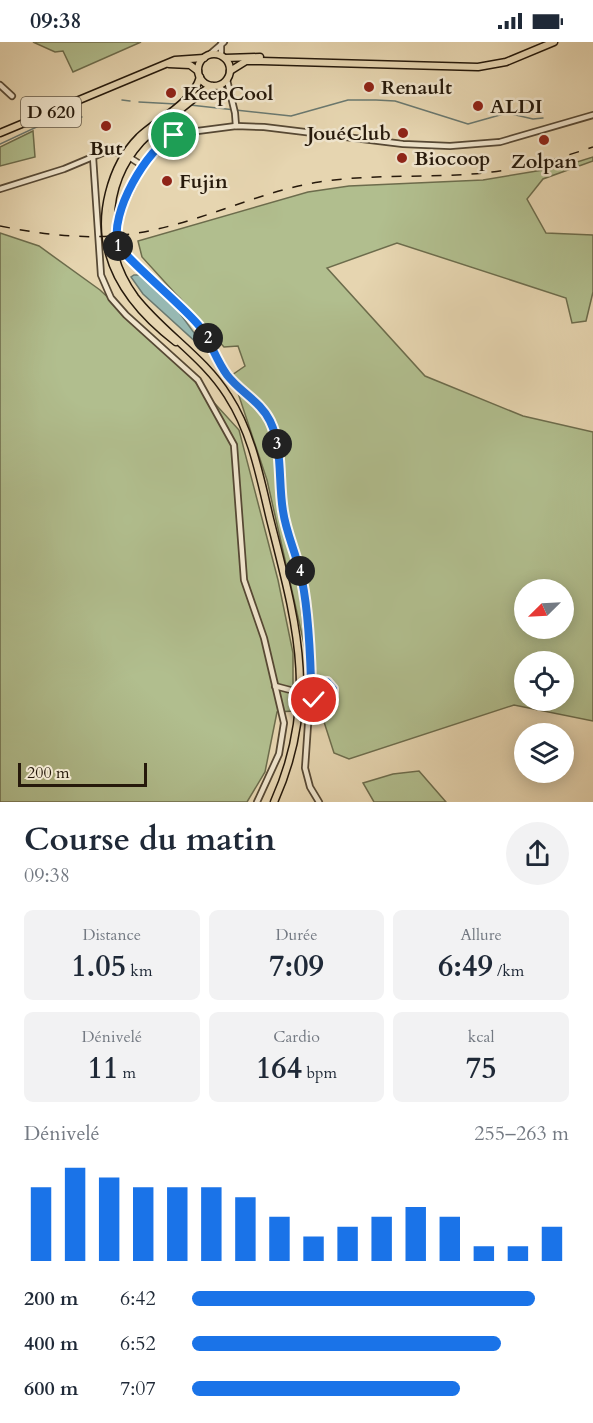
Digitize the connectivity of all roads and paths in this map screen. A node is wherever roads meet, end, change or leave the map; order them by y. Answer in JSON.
{"nodes":[{"id":1,"x":545,"y":42,"type":"edge"},
{"id":2,"x":555,"y":42,"type":"edge"},
{"id":3,"x":223,"y":43,"type":"edge"},
{"id":4,"x":207,"y":56,"type":"junction"},
{"id":5,"x":223,"y":57,"type":"junction"},
{"id":6,"x":163,"y":65,"type":"junction"},
{"id":7,"x":230,"y":71,"type":"junction"},
{"id":8,"x":199,"y":74,"type":"junction"},
{"id":9,"x":227,"y":80,"type":"junction"},
{"id":10,"x":0,"y":85,"type":"edge"},
{"id":11,"x":215,"y":86,"type":"junction"},
{"id":12,"x":12,"y":96,"type":"dead end"},
{"id":13,"x":230,"y":96,"type":"junction"},
{"id":14,"x":191,"y":97,"type":"junction"},
{"id":15,"x":593,"y":115,"type":"edge"},
{"id":16,"x":236,"y":126,"type":"junction"},
{"id":17,"x":0,"y":133,"type":"edge"},
{"id":18,"x":123,"y":153,"type":"dead end"},
{"id":19,"x":93,"y":157,"type":"junction"},
{"id":20,"x":132,"y":159,"type":"dead end"},
{"id":21,"x":143,"y":166,"type":"junction"},
{"id":22,"x":0,"y":189,"type":"edge"},
{"id":23,"x":311,"y":681,"type":"junction"},
{"id":24,"x":275,"y":686,"type":"junction"},
{"id":25,"x":294,"y":691,"type":"tunnel mouth"},
{"id":26,"x":314,"y":700,"type":"dead end"},
{"id":27,"x":257,"y":802,"type":"edge"},
{"id":28,"x":274,"y":802,"type":"edge"},
{"id":29,"x":319,"y":802,"type":"edge"}],
"edges":[{"from":1,"to":5,"type":"main road"},
{"from":2,"to":7,"type":"main road"},
{"from":3,"to":4,"type":"street"},
{"from":3,"to":5,"type":"street"},
{"from":4,"to":5,"type":"main road"},
{"from":4,"to":6,"type":"main road","number":"D 620"},
{"from":4,"to":8,"type":"main road"},
{"from":5,"to":7,"type":"main road"},
{"from":6,"to":8,"type":"main road","number":"D 620"},
{"from":6,"to":17,"type":"main road","number":"D 620"},
{"from":7,"to":9,"type":"main road"},
{"from":8,"to":11,"type":"main road"},
{"from":8,"to":14,"type":"main road"},
{"from":9,"to":11,"type":"main road"},
{"from":9,"to":13,"type":"street"},
{"from":10,"to":12,"type":"street"},
{"from":11,"to":13,"type":"street"},
{"from":11,"to":14,"type":"main road"},
{"from":13,"to":16,"type":"street"},
{"from":14,"to":28,"type":"main road"},
{"from":15,"to":16,"type":"street"},
{"from":16,"to":21,"type":"street"},
{"from":18,"to":19,"type":"street"},
{"from":19,"to":22,"type":"street"},
{"from":19,"to":24,"type":"street"},
{"from":20,"to":21,"type":"street"},
{"from":21,"to":23,"type":"street"},
{"from":23,"to":26,"type":"street"},
{"from":23,"to":29,"type":"street"},
{"from":24,"to":25,"type":"street"},
{"from":24,"to":27,"type":"street"}]}
